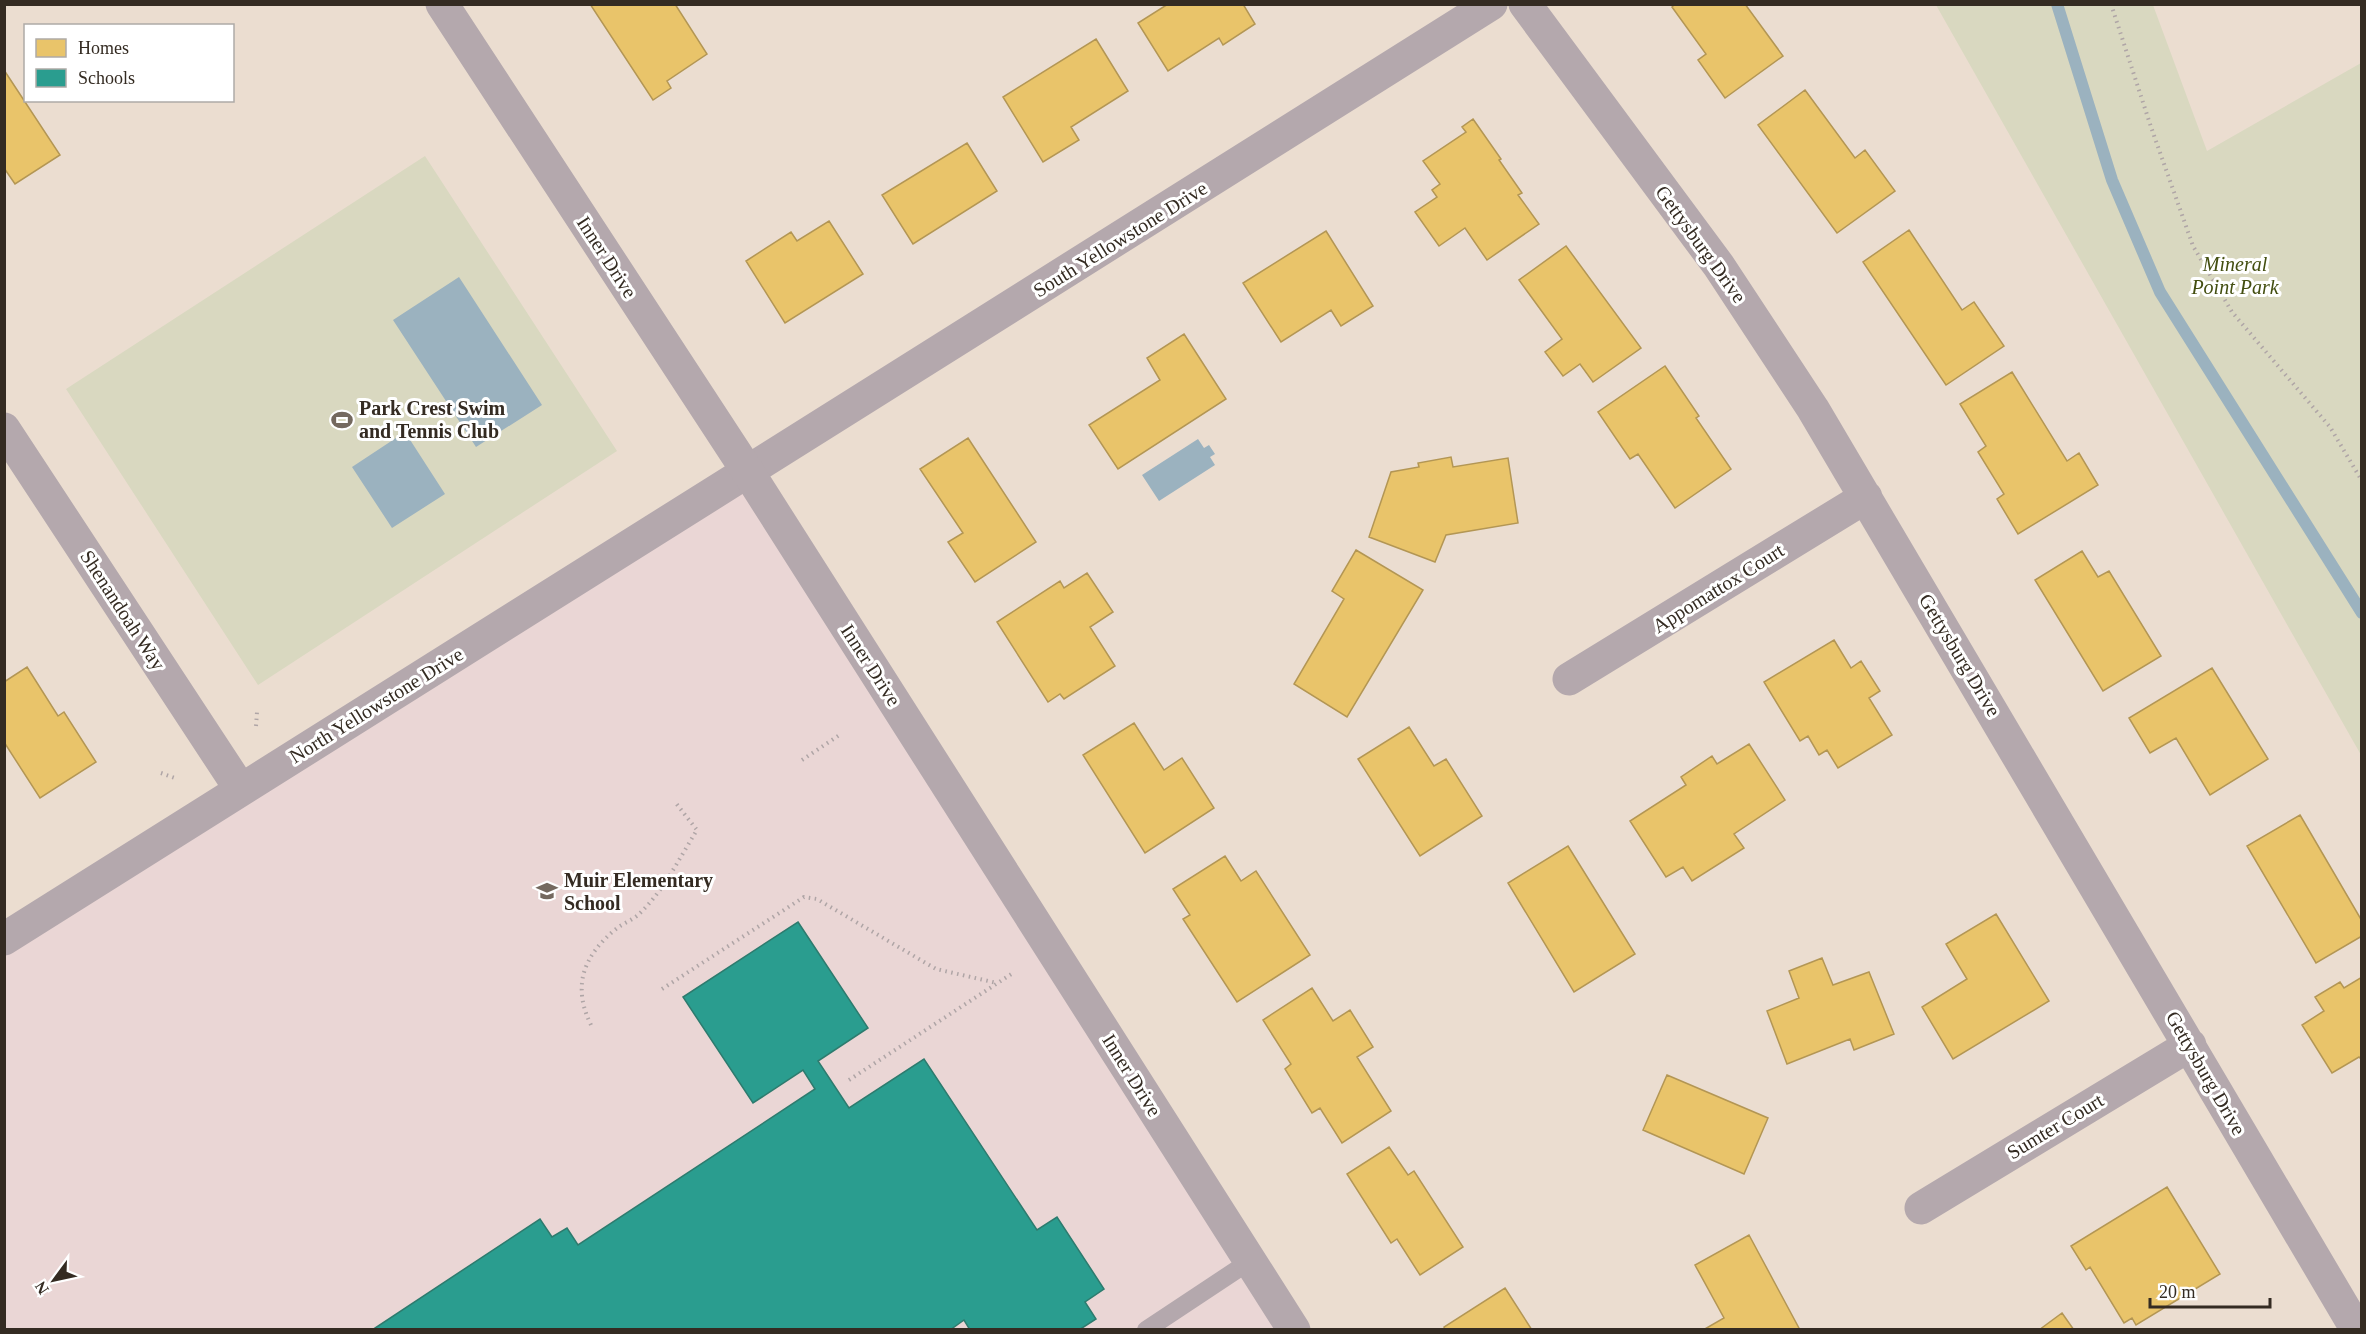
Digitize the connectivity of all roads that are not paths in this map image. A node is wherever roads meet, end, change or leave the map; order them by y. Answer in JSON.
{"nodes":[{"id":1,"x":442,"y":4,"type":"edge"},
{"id":2,"x":1491,"y":4,"type":"edge"},
{"id":3,"x":1525,"y":4,"type":"edge"},
{"id":4,"x":4,"y":429,"type":"edge"},
{"id":5,"x":748,"y":472,"type":"junction"},
{"id":6,"x":1866,"y":497,"type":"junction"},
{"id":7,"x":1569,"y":679,"type":"dead end"},
{"id":8,"x":241,"y":790,"type":"junction"},
{"id":9,"x":4,"y":939,"type":"edge"},
{"id":10,"x":2190,"y":1045,"type":"junction"},
{"id":11,"x":1921,"y":1208,"type":"dead end"},
{"id":12,"x":1250,"y":1261,"type":"junction"},
{"id":13,"x":1146,"y":1329,"type":"edge"},
{"id":14,"x":1294,"y":1329,"type":"edge"},
{"id":15,"x":2356,"y":1329,"type":"edge"}],
"edges":[{"from":1,"to":5,"type":"street","name":"Inner Drive"},
{"from":2,"to":5,"type":"street","name":"South Yellowstone Drive"},
{"from":3,"to":6,"type":"street","name":"Gettysburg Drive"},
{"from":4,"to":8,"type":"street","name":"Shenandoah Way"},
{"from":5,"to":8,"type":"street","name":"North Yellowstone Drive"},
{"from":5,"to":12,"type":"street","name":"Inner Drive"},
{"from":6,"to":7,"type":"street","name":"Appomattox Court"},
{"from":6,"to":10,"type":"street","name":"Gettysburg Drive"},
{"from":8,"to":9,"type":"street","name":"North Yellowstone Drive"},
{"from":10,"to":11,"type":"street","name":"Sumter Court"},
{"from":10,"to":15,"type":"street","name":"Gettysburg Drive"},
{"from":12,"to":13,"type":"lane"},
{"from":12,"to":14,"type":"street","name":"Inner Drive"}]}
